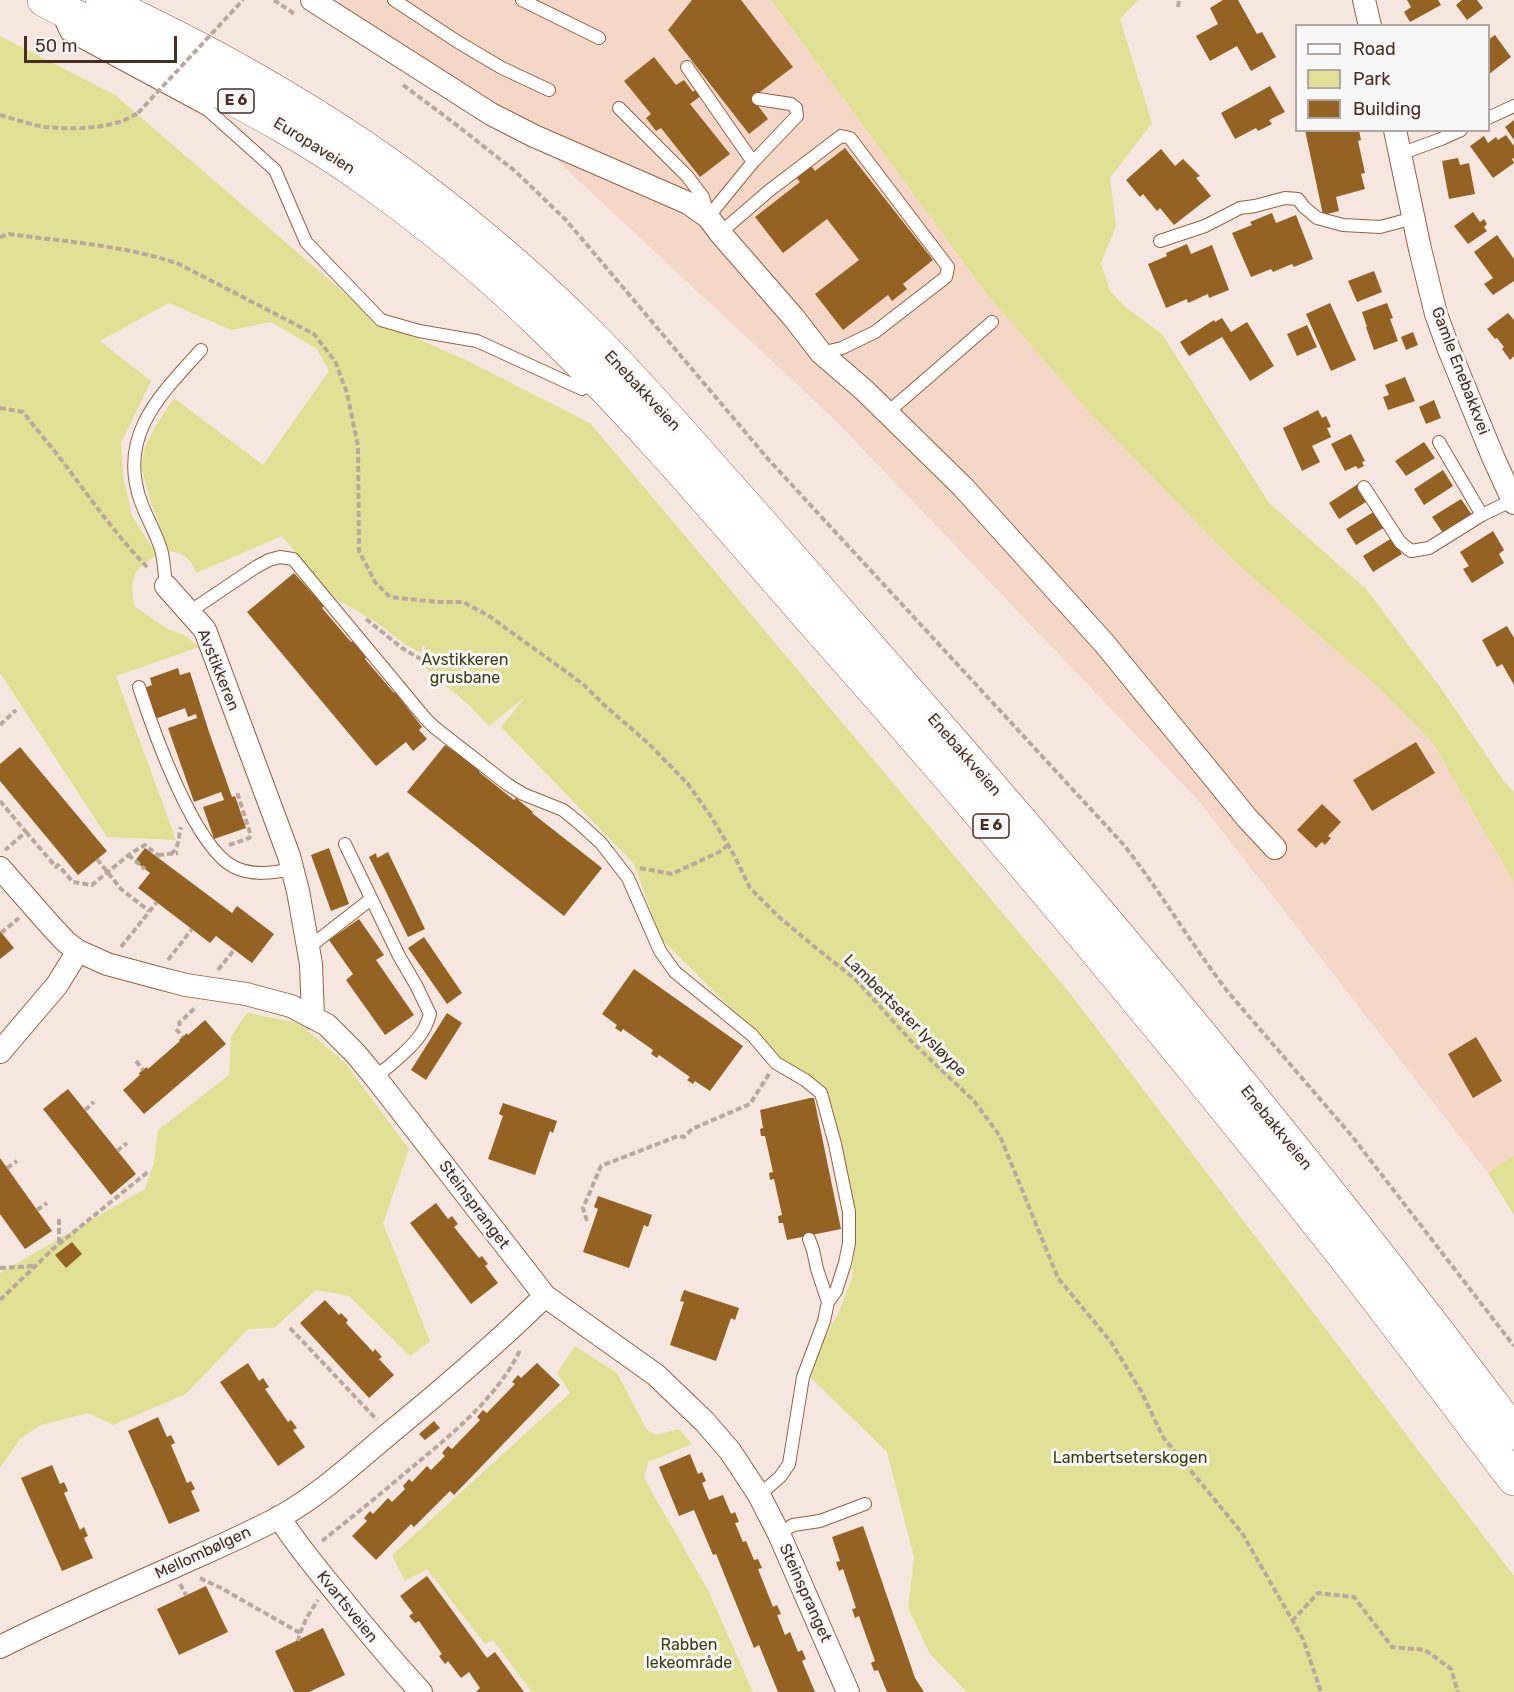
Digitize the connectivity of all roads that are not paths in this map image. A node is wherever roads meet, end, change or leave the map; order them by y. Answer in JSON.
{"nodes":[{"id":1,"x":102,"y":0,"type":"edge"},
{"id":2,"x":394,"y":0,"type":"edge"},
{"id":3,"x":522,"y":0,"type":"edge"},
{"id":4,"x":1364,"y":0,"type":"edge"},
{"id":5,"x":49,"y":3,"type":"edge"},
{"id":6,"x":304,"y":8,"type":"edge"},
{"id":7,"x":1370,"y":24,"type":"edge"},
{"id":8,"x":599,"y":38,"type":"dead end"},
{"id":9,"x":687,"y":67,"type":"dead end"},
{"id":10,"x":549,"y":90,"type":"dead end"},
{"id":11,"x":758,"y":99,"type":"dead end"},
{"id":12,"x":1514,"y":106,"type":"edge"},
{"id":13,"x":619,"y":108,"type":"dead end"},
{"id":14,"x":1490,"y":117,"type":"edge"},
{"id":15,"x":1395,"y":132,"type":"edge"},
{"id":16,"x":1457,"y":132,"type":"edge"},
{"id":17,"x":1400,"y":154,"type":"junction"},
{"id":18,"x":380,"y":158,"type":"joint"},
{"id":19,"x":753,"y":162,"type":"junction"},
{"id":20,"x":1414,"y":218,"type":"junction"},
{"id":21,"x":418,"y":219,"type":"joint"},
{"id":22,"x":714,"y":225,"type":"junction"},
{"id":23,"x":1160,"y":241,"type":"dead end"},
{"id":24,"x":992,"y":322,"type":"dead end"},
{"id":25,"x":201,"y":350,"type":"dead end"},
{"id":26,"x":820,"y":353,"type":"junction"},
{"id":27,"x":599,"y":381,"type":"junction"},
{"id":28,"x":887,"y":413,"type":"junction"},
{"id":29,"x":1440,"y":442,"type":"dead end"},
{"id":30,"x":1364,"y":487,"type":"dead end"},
{"id":31,"x":1513,"y":501,"type":"edge"},
{"id":32,"x":1482,"y":515,"type":"junction"},
{"id":33,"x":166,"y":586,"type":"joint"},
{"id":34,"x":189,"y":612,"type":"junction"},
{"id":35,"x":139,"y":687,"type":"dead end"},
{"id":36,"x":345,"y":844,"type":"dead end"},
{"id":37,"x":1275,"y":848,"type":"dead end"},
{"id":38,"x":0,"y":868,"type":"edge"},
{"id":39,"x":292,"y":868,"type":"junction"},
{"id":40,"x":371,"y":898,"type":"junction"},
{"id":41,"x":308,"y":948,"type":"junction"},
{"id":42,"x":78,"y":951,"type":"junction"},
{"id":43,"x":313,"y":1018,"type":"junction"},
{"id":44,"x":0,"y":1052,"type":"edge"},
{"id":45,"x":375,"y":1077,"type":"junction"},
{"id":46,"x":809,"y":1239,"type":"dead end"},
{"id":47,"x":545,"y":1296,"type":"junction"},
{"id":48,"x":828,"y":1302,"type":"junction"},
{"id":49,"x":1514,"y":1433,"type":"edge"},
{"id":50,"x":1514,"y":1479,"type":"edge"},
{"id":51,"x":759,"y":1496,"type":"junction"},
{"id":52,"x":865,"y":1504,"type":"dead end"},
{"id":53,"x":279,"y":1517,"type":"junction"},
{"id":54,"x":779,"y":1534,"type":"junction"},
{"id":55,"x":0,"y":1647,"type":"edge"},
{"id":56,"x":421,"y":1692,"type":"edge"},
{"id":57,"x":848,"y":1692,"type":"edge"}],
"edges":[{"from":1,"to":18,"type":"highway","name":"Europaveien","number":"E 6"},
{"from":2,"to":10,"type":"lane"},
{"from":3,"to":8,"type":"lane"},
{"from":4,"to":7,"type":"street"},
{"from":5,"to":21,"type":"highway","name":"Europaveien","number":"E 6"},
{"from":5,"to":27,"type":"lane"},
{"from":6,"to":22,"type":"street"},
{"from":9,"to":19,"type":"lane"},
{"from":11,"to":19,"type":"lane"},
{"from":12,"to":14,"type":"lane"},
{"from":13,"to":22,"type":"lane"},
{"from":15,"to":17,"type":"street","name":"Gamle Enebakkvei"},
{"from":16,"to":17,"type":"lane"},
{"from":17,"to":20,"type":"street","name":"Gamle Enebakkvei"},
{"from":18,"to":49,"type":"highway","name":"Enebakkveien","number":"E 6"},
{"from":19,"to":22,"type":"lane"},
{"from":20,"to":23,"type":"lane"},
{"from":20,"to":31,"type":"street","name":"Gamle Enebakkvei"},
{"from":21,"to":27,"type":"highway","name":"Enebakkveien","number":"E 6"},
{"from":22,"to":26,"type":"street"},
{"from":22,"to":26,"type":"lane"},
{"from":24,"to":28,"type":"lane"},
{"from":25,"to":33,"type":"lane"},
{"from":26,"to":28,"type":"street"},
{"from":27,"to":50,"type":"highway","name":"Enebakkveien","number":"E 6"},
{"from":28,"to":37,"type":"street"},
{"from":29,"to":32,"type":"lane"},
{"from":30,"to":32,"type":"lane"},
{"from":31,"to":32,"type":"lane"},
{"from":33,"to":34,"type":"street","name":"Avstikkeren"},
{"from":34,"to":39,"type":"street","name":"Avstikkeren"},
{"from":34,"to":48,"type":"lane"},
{"from":35,"to":39,"type":"lane"},
{"from":36,"to":40,"type":"lane"},
{"from":38,"to":42,"type":"street","name":"Steinspranget"},
{"from":39,"to":41,"type":"street","name":"Avstikkeren"},
{"from":40,"to":41,"type":"lane"},
{"from":40,"to":45,"type":"lane"},
{"from":41,"to":43,"type":"street","name":"Avstikkeren"},
{"from":42,"to":43,"type":"street","name":"Steinspranget"},
{"from":42,"to":44,"type":"street"},
{"from":43,"to":45,"type":"street","name":"Steinspranget"},
{"from":45,"to":47,"type":"street","name":"Steinspranget"},
{"from":46,"to":48,"type":"lane"},
{"from":47,"to":51,"type":"street","name":"Steinspranget"},
{"from":47,"to":53,"type":"street","name":"Mellombølgen"},
{"from":48,"to":51,"type":"lane"},
{"from":51,"to":54,"type":"street","name":"Steinspranget"},
{"from":52,"to":54,"type":"lane"},
{"from":53,"to":55,"type":"street","name":"Mellombølgen"},
{"from":53,"to":56,"type":"street","name":"Kvartsveien"},
{"from":54,"to":57,"type":"street","name":"Steinspranget"}]}
